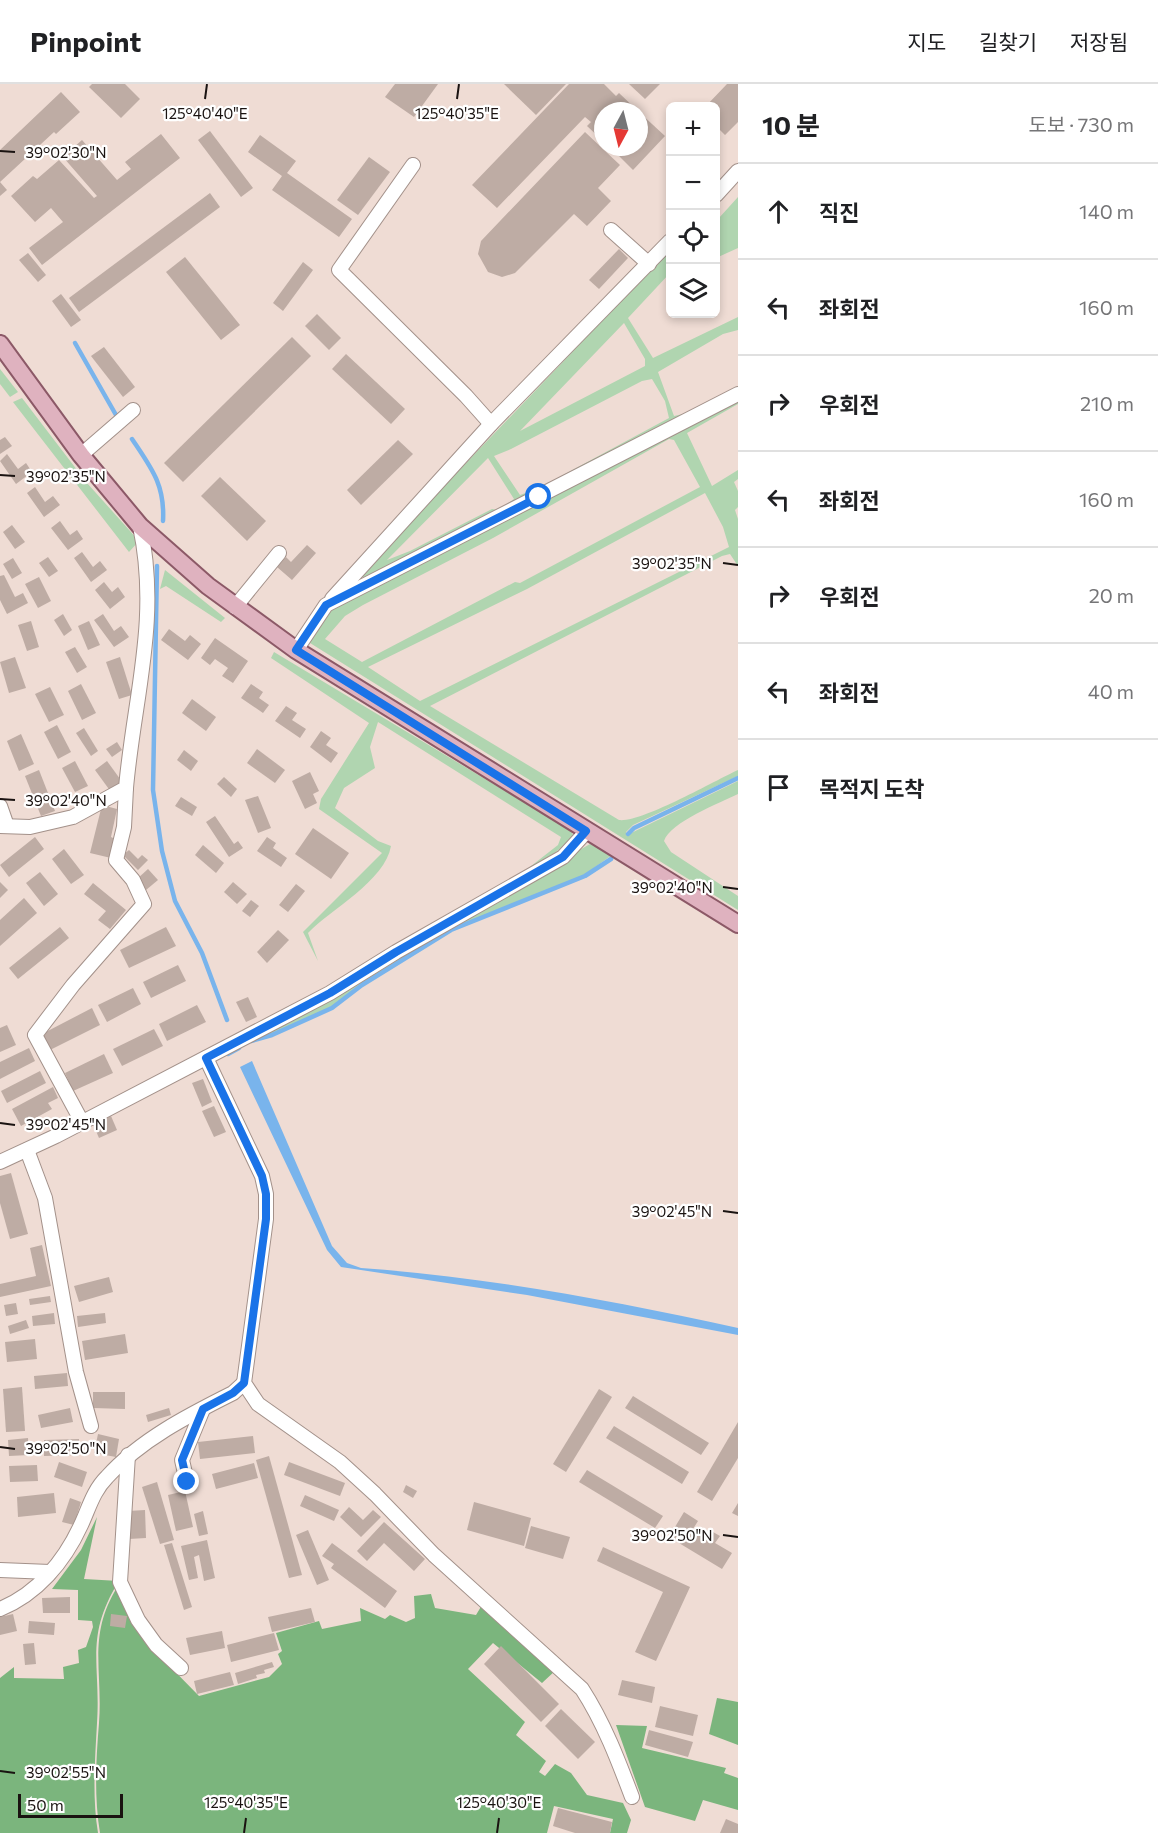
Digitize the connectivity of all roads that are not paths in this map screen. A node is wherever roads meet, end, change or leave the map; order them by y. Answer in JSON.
{"nodes":[{"id":1,"x":413,"y":165,"type":"dead end"},
{"id":2,"x":738,"y":171,"type":"edge"},
{"id":3,"x":720,"y":191,"type":"edge"},
{"id":4,"x":611,"y":230,"type":"dead end"},
{"id":5,"x":666,"y":245,"type":"edge"},
{"id":6,"x":648,"y":264,"type":"junction"},
{"id":7,"x":0,"y":344,"type":"edge"},
{"id":8,"x":738,"y":394,"type":"edge"},
{"id":9,"x":133,"y":410,"type":"dead end"},
{"id":10,"x":491,"y":424,"type":"junction"},
{"id":11,"x":81,"y":455,"type":"junction"},
{"id":12,"x":140,"y":526,"type":"junction"},
{"id":13,"x":279,"y":553,"type":"dead end"},
{"id":14,"x":326,"y":605,"type":"junction"},
{"id":15,"x":235,"y":607,"type":"junction"},
{"id":16,"x":296,"y":650,"type":"junction"},
{"id":17,"x":126,"y":788,"type":"junction"},
{"id":18,"x":0,"y":806,"type":"edge"},
{"id":19,"x":4,"y":826,"type":"edge"},
{"id":20,"x":586,"y":831,"type":"junction"},
{"id":21,"x":738,"y":924,"type":"edge"},
{"id":22,"x":206,"y":1058,"type":"junction"},
{"id":23,"x":82,"y":1122,"type":"junction"},
{"id":24,"x":27,"y":1150,"type":"junction"},
{"id":25,"x":0,"y":1162,"type":"edge"},
{"id":26,"x":244,"y":1383,"type":"junction"},
{"id":27,"x":203,"y":1409,"type":"junction"},
{"id":28,"x":91,"y":1426,"type":"dead end"},
{"id":29,"x":128,"y":1455,"type":"junction"},
{"id":30,"x":187,"y":1482,"type":"dead end"},
{"id":31,"x":0,"y":1570,"type":"edge"},
{"id":32,"x":50,"y":1572,"type":"junction"},
{"id":33,"x":0,"y":1609,"type":"edge"},
{"id":34,"x":181,"y":1668,"type":"dead end"},
{"id":35,"x":632,"y":1797,"type":"dead end"}],
"edges":[{"from":1,"to":10,"type":"street"},
{"from":2,"to":3,"type":"street"},
{"from":4,"to":6,"type":"street"},
{"from":5,"to":6,"type":"street"},
{"from":6,"to":10,"type":"street"},
{"from":7,"to":11,"type":"main road"},
{"from":8,"to":14,"type":"street"},
{"from":9,"to":11,"type":"street"},
{"from":10,"to":14,"type":"street"},
{"from":11,"to":12,"type":"main road"},
{"from":12,"to":15,"type":"main road"},
{"from":12,"to":17,"type":"street"},
{"from":13,"to":15,"type":"street"},
{"from":14,"to":16,"type":"street"},
{"from":15,"to":16,"type":"main road"},
{"from":16,"to":20,"type":"main road"},
{"from":17,"to":19,"type":"street"},
{"from":17,"to":23,"type":"street"},
{"from":18,"to":19,"type":"street"},
{"from":20,"to":21,"type":"main road"},
{"from":20,"to":22,"type":"street"},
{"from":22,"to":23,"type":"street"},
{"from":22,"to":26,"type":"street"},
{"from":23,"to":24,"type":"street"},
{"from":24,"to":25,"type":"street"},
{"from":24,"to":28,"type":"street"},
{"from":26,"to":27,"type":"street"},
{"from":26,"to":35,"type":"street"},
{"from":27,"to":29,"type":"street"},
{"from":27,"to":30,"type":"street"},
{"from":29,"to":32,"type":"street"},
{"from":29,"to":34,"type":"street"},
{"from":31,"to":32,"type":"street"},
{"from":32,"to":33,"type":"street"}]}
